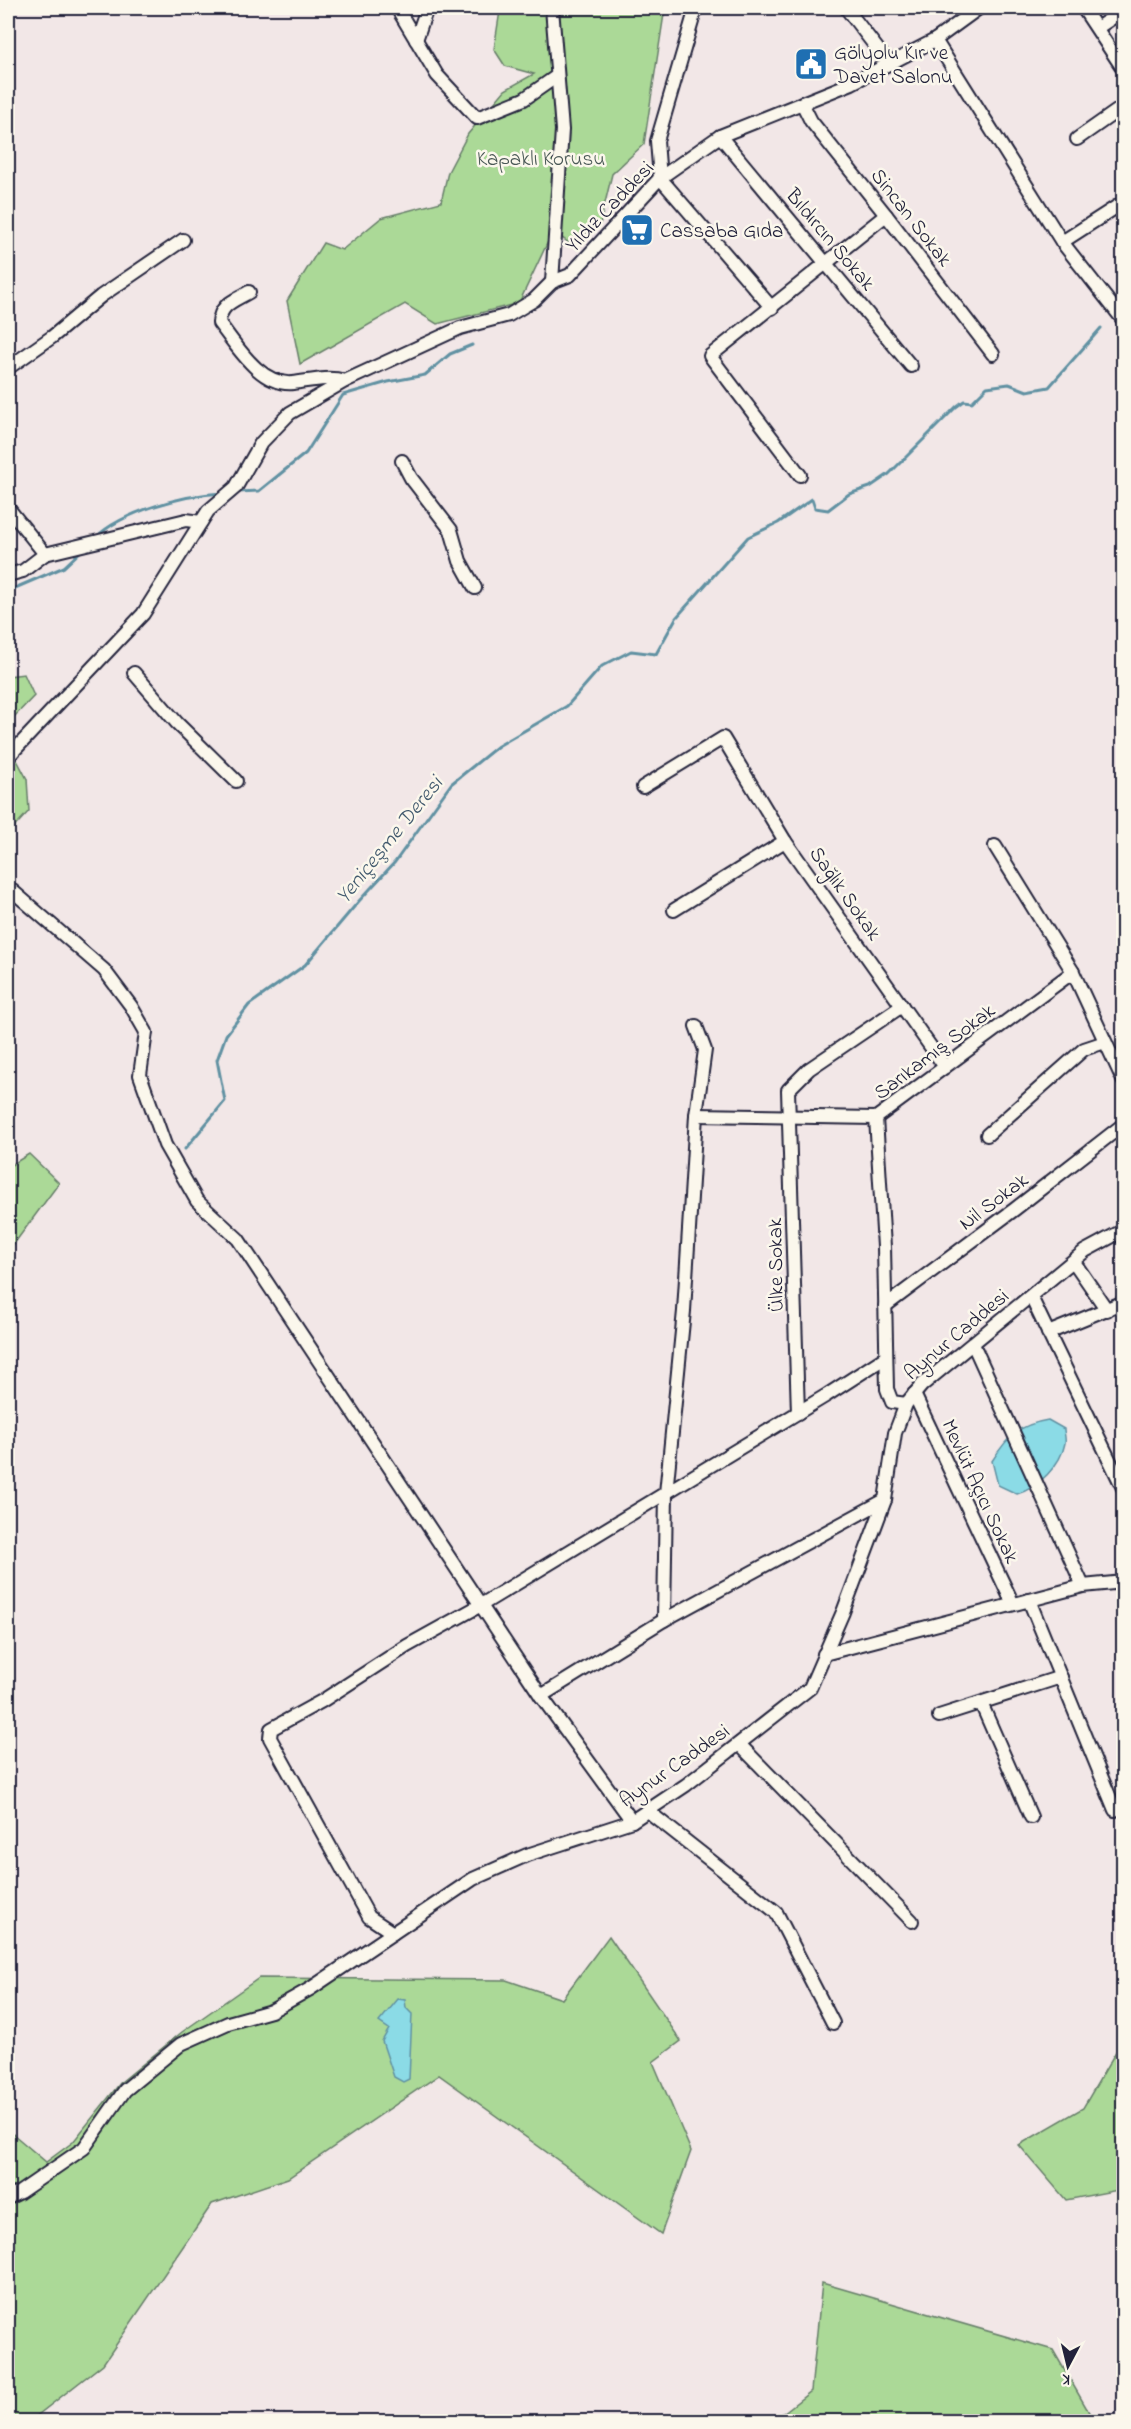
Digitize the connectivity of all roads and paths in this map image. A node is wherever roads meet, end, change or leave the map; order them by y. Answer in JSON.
{"nodes":[{"id":1,"x":398,"y":8,"type":"edge"},
{"id":2,"x":428,"y":8,"type":"edge"},
{"id":3,"x":552,"y":8,"type":"edge"},
{"id":4,"x":696,"y":8,"type":"edge"},
{"id":5,"x":846,"y":8,"type":"edge"},
{"id":6,"x":979,"y":8,"type":"edge"},
{"id":7,"x":1083,"y":8,"type":"edge"},
{"id":8,"x":1124,"y":10,"type":"edge"},
{"id":9,"x":1097,"y":28,"type":"junction"},
{"id":10,"x":416,"y":40,"type":"junction"},
{"id":11,"x":935,"y":40,"type":"junction"},
{"id":12,"x":889,"y":64,"type":"junction"},
{"id":13,"x":1124,"y":70,"type":"edge"},
{"id":14,"x":557,"y":76,"type":"junction"},
{"id":15,"x":802,"y":103,"type":"junction"},
{"id":16,"x":1124,"y":106,"type":"edge"},
{"id":17,"x":720,"y":136,"type":"junction"},
{"id":18,"x":1077,"y":139,"type":"dead end"},
{"id":19,"x":660,"y":178,"type":"junction"},
{"id":20,"x":1124,"y":202,"type":"edge"},
{"id":21,"x":886,"y":215,"type":"junction"},
{"id":22,"x":183,"y":240,"type":"dead end"},
{"id":23,"x":1062,"y":242,"type":"junction"},
{"id":24,"x":826,"y":264,"type":"junction"},
{"id":25,"x":552,"y":282,"type":"junction"},
{"id":26,"x":249,"y":292,"type":"dead end"},
{"id":27,"x":772,"y":308,"type":"junction"},
{"id":28,"x":1124,"y":321,"type":"edge"},
{"id":29,"x":993,"y":354,"type":"dead end"},
{"id":30,"x":911,"y":366,"type":"dead end"},
{"id":31,"x":8,"y":368,"type":"edge"},
{"id":32,"x":345,"y":381,"type":"junction"},
{"id":33,"x":402,"y":461,"type":"dead end"},
{"id":34,"x":800,"y":475,"type":"dead end"},
{"id":35,"x":8,"y":508,"type":"edge"},
{"id":36,"x":201,"y":522,"type":"junction"},
{"id":37,"x":45,"y":554,"type":"junction"},
{"id":38,"x":8,"y":575,"type":"edge"},
{"id":39,"x":475,"y":588,"type":"dead end"},
{"id":40,"x":134,"y":673,"type":"dead end"},
{"id":41,"x":8,"y":757,"type":"edge"},
{"id":42,"x":236,"y":781,"type":"dead end"},
{"id":43,"x":643,"y":787,"type":"dead end"},
{"id":44,"x":785,"y":841,"type":"junction"},
{"id":45,"x":995,"y":846,"type":"dead end"},
{"id":46,"x":8,"y":886,"type":"edge"},
{"id":47,"x":674,"y":910,"type":"dead end"},
{"id":48,"x":1073,"y":972,"type":"junction"},
{"id":49,"x":902,"y":1006,"type":"junction"},
{"id":50,"x":696,"y":1026,"type":"dead end"},
{"id":51,"x":1105,"y":1042,"type":"junction"},
{"id":52,"x":945,"y":1067,"type":"junction"},
{"id":53,"x":1124,"y":1082,"type":"edge"},
{"id":54,"x":696,"y":1115,"type":"junction"},
{"id":55,"x":789,"y":1117,"type":"junction"},
{"id":56,"x":876,"y":1119,"type":"junction"},
{"id":57,"x":1124,"y":1124,"type":"edge"},
{"id":58,"x":987,"y":1135,"type":"dead end"},
{"id":59,"x":1124,"y":1230,"type":"edge"},
{"id":60,"x":1074,"y":1262,"type":"junction"},
{"id":61,"x":1031,"y":1297,"type":"junction"},
{"id":62,"x":1124,"y":1302,"type":"edge"},
{"id":63,"x":885,"y":1306,"type":"junction"},
{"id":64,"x":1107,"y":1310,"type":"junction"},
{"id":65,"x":1124,"y":1312,"type":"edge"},
{"id":66,"x":1048,"y":1333,"type":"junction"},
{"id":67,"x":973,"y":1344,"type":"junction"},
{"id":68,"x":886,"y":1357,"type":"junction"},
{"id":69,"x":910,"y":1399,"type":"junction"},
{"id":70,"x":798,"y":1413,"type":"junction"},
{"id":71,"x":1124,"y":1490,"type":"edge"},
{"id":72,"x":666,"y":1493,"type":"junction"},
{"id":73,"x":885,"y":1500,"type":"junction"},
{"id":74,"x":1124,"y":1582,"type":"edge"},
{"id":75,"x":1083,"y":1586,"type":"junction"},
{"id":76,"x":1029,"y":1600,"type":"junction"},
{"id":77,"x":1013,"y":1604,"type":"junction"},
{"id":78,"x":482,"y":1605,"type":"junction"},
{"id":79,"x":664,"y":1620,"type":"junction"},
{"id":80,"x":824,"y":1654,"type":"junction"},
{"id":81,"x":1061,"y":1677,"type":"junction"},
{"id":82,"x":541,"y":1696,"type":"junction"},
{"id":83,"x":981,"y":1703,"type":"junction"},
{"id":84,"x":939,"y":1716,"type":"dead end"},
{"id":85,"x":739,"y":1744,"type":"junction"},
{"id":86,"x":1115,"y":1810,"type":"dead end"},
{"id":87,"x":649,"y":1812,"type":"junction"},
{"id":88,"x":1031,"y":1817,"type":"dead end"},
{"id":89,"x":632,"y":1821,"type":"junction"},
{"id":90,"x":912,"y":1921,"type":"dead end"},
{"id":91,"x":393,"y":1933,"type":"junction"},
{"id":92,"x":833,"y":2023,"type":"dead end"},
{"id":93,"x":8,"y":2198,"type":"edge"}],
"edges":[{"from":1,"to":10,"type":"street"},
{"from":2,"to":10,"type":"street"},
{"from":3,"to":14,"type":"street"},
{"from":4,"to":19,"type":"street"},
{"from":5,"to":12,"type":"street"},
{"from":6,"to":11,"type":"street","name":"Yıldız Caddesi"},
{"from":7,"to":9,"type":"street"},
{"from":8,"to":9,"type":"street"},
{"from":9,"to":13,"type":"street"},
{"from":10,"to":14,"type":"street"},
{"from":11,"to":12,"type":"street","name":"Yıldız Caddesi"},
{"from":11,"to":23,"type":"street"},
{"from":12,"to":15,"type":"street","name":"Yıldız Caddesi"},
{"from":14,"to":25,"type":"street"},
{"from":15,"to":17,"type":"street","name":"Yıldız Caddesi"},
{"from":15,"to":21,"type":"street","name":"Sincan Sokak"},
{"from":16,"to":18,"type":"street"},
{"from":17,"to":19,"type":"street","name":"Yıldız Caddesi"},
{"from":17,"to":24,"type":"street","name":"Bıldırcın Sokak"},
{"from":19,"to":25,"type":"street","name":"Yıldız Caddesi"},
{"from":19,"to":27,"type":"street"},
{"from":20,"to":23,"type":"street"},
{"from":21,"to":24,"type":"street"},
{"from":21,"to":29,"type":"street","name":"Sincan Sokak"},
{"from":22,"to":31,"type":"street"},
{"from":23,"to":28,"type":"street"},
{"from":24,"to":27,"type":"street"},
{"from":24,"to":30,"type":"street","name":"Bıldırcın Sokak"},
{"from":25,"to":32,"type":"street","name":"Yıldız Caddesi"},
{"from":26,"to":32,"type":"street"},
{"from":27,"to":34,"type":"street"},
{"from":32,"to":36,"type":"street","name":"Yıldız Caddesi"},
{"from":33,"to":39,"type":"street"},
{"from":35,"to":37,"type":"street"},
{"from":36,"to":37,"type":"street"},
{"from":36,"to":41,"type":"street","name":"Yıldız Caddesi"},
{"from":37,"to":38,"type":"street"},
{"from":40,"to":42,"type":"street"},
{"from":43,"to":44,"type":"street","name":"Sağlık Sokak"},
{"from":44,"to":47,"type":"street"},
{"from":44,"to":49,"type":"street","name":"Sağlık Sokak"},
{"from":45,"to":48,"type":"street"},
{"from":46,"to":78,"type":"street"},
{"from":48,"to":51,"type":"street"},
{"from":48,"to":52,"type":"street","name":"Sarıkamış Sokak"},
{"from":49,"to":52,"type":"street","name":"Sağlık Sokak"},
{"from":49,"to":55,"type":"street","name":"Ülke Sokak"},
{"from":50,"to":54,"type":"street"},
{"from":51,"to":53,"type":"street"},
{"from":51,"to":58,"type":"street"},
{"from":52,"to":56,"type":"street","name":"Sarıkamış Sokak"},
{"from":54,"to":55,"type":"street","name":"Sarıkamış Sokak"},
{"from":54,"to":72,"type":"street"},
{"from":55,"to":56,"type":"street","name":"Sarıkamış Sokak"},
{"from":55,"to":70,"type":"street","name":"Ülke Sokak"},
{"from":56,"to":63,"type":"street"},
{"from":57,"to":63,"type":"street","name":"Nil Sokak"},
{"from":59,"to":60,"type":"street","name":"Aynur Caddesi"},
{"from":60,"to":61,"type":"street","name":"Aynur Caddesi"},
{"from":60,"to":64,"type":"street"},
{"from":61,"to":66,"type":"street"},
{"from":61,"to":67,"type":"street","name":"Aynur Caddesi"},
{"from":62,"to":64,"type":"street"},
{"from":63,"to":68,"type":"street"},
{"from":64,"to":65,"type":"street"},
{"from":64,"to":66,"type":"street"},
{"from":66,"to":71,"type":"street"},
{"from":67,"to":69,"type":"street","name":"Aynur Caddesi"},
{"from":67,"to":75,"type":"street"},
{"from":68,"to":69,"type":"street"},
{"from":68,"to":70,"type":"street"},
{"from":69,"to":73,"type":"street","name":"Aynur Caddesi"},
{"from":69,"to":77,"type":"street","name":"Mevlüt Açıcı Sokak"},
{"from":70,"to":72,"type":"street"},
{"from":72,"to":78,"type":"street"},
{"from":72,"to":79,"type":"street"},
{"from":73,"to":79,"type":"street"},
{"from":73,"to":80,"type":"street","name":"Aynur Caddesi"},
{"from":74,"to":75,"type":"street"},
{"from":75,"to":76,"type":"street"},
{"from":76,"to":77,"type":"street"},
{"from":76,"to":81,"type":"street"},
{"from":77,"to":80,"type":"street"},
{"from":78,"to":82,"type":"street"},
{"from":78,"to":91,"type":"street"},
{"from":79,"to":82,"type":"street"},
{"from":80,"to":85,"type":"street","name":"Aynur Caddesi"},
{"from":81,"to":83,"type":"street"},
{"from":81,"to":86,"type":"street"},
{"from":82,"to":89,"type":"street"},
{"from":83,"to":84,"type":"street"},
{"from":83,"to":88,"type":"street"},
{"from":85,"to":87,"type":"street","name":"Aynur Caddesi"},
{"from":85,"to":90,"type":"street"},
{"from":87,"to":89,"type":"street","name":"Aynur Caddesi"},
{"from":87,"to":92,"type":"street"},
{"from":89,"to":91,"type":"street","name":"Aynur Caddesi"},
{"from":91,"to":93,"type":"street","name":"Aynur Caddesi"}]}
